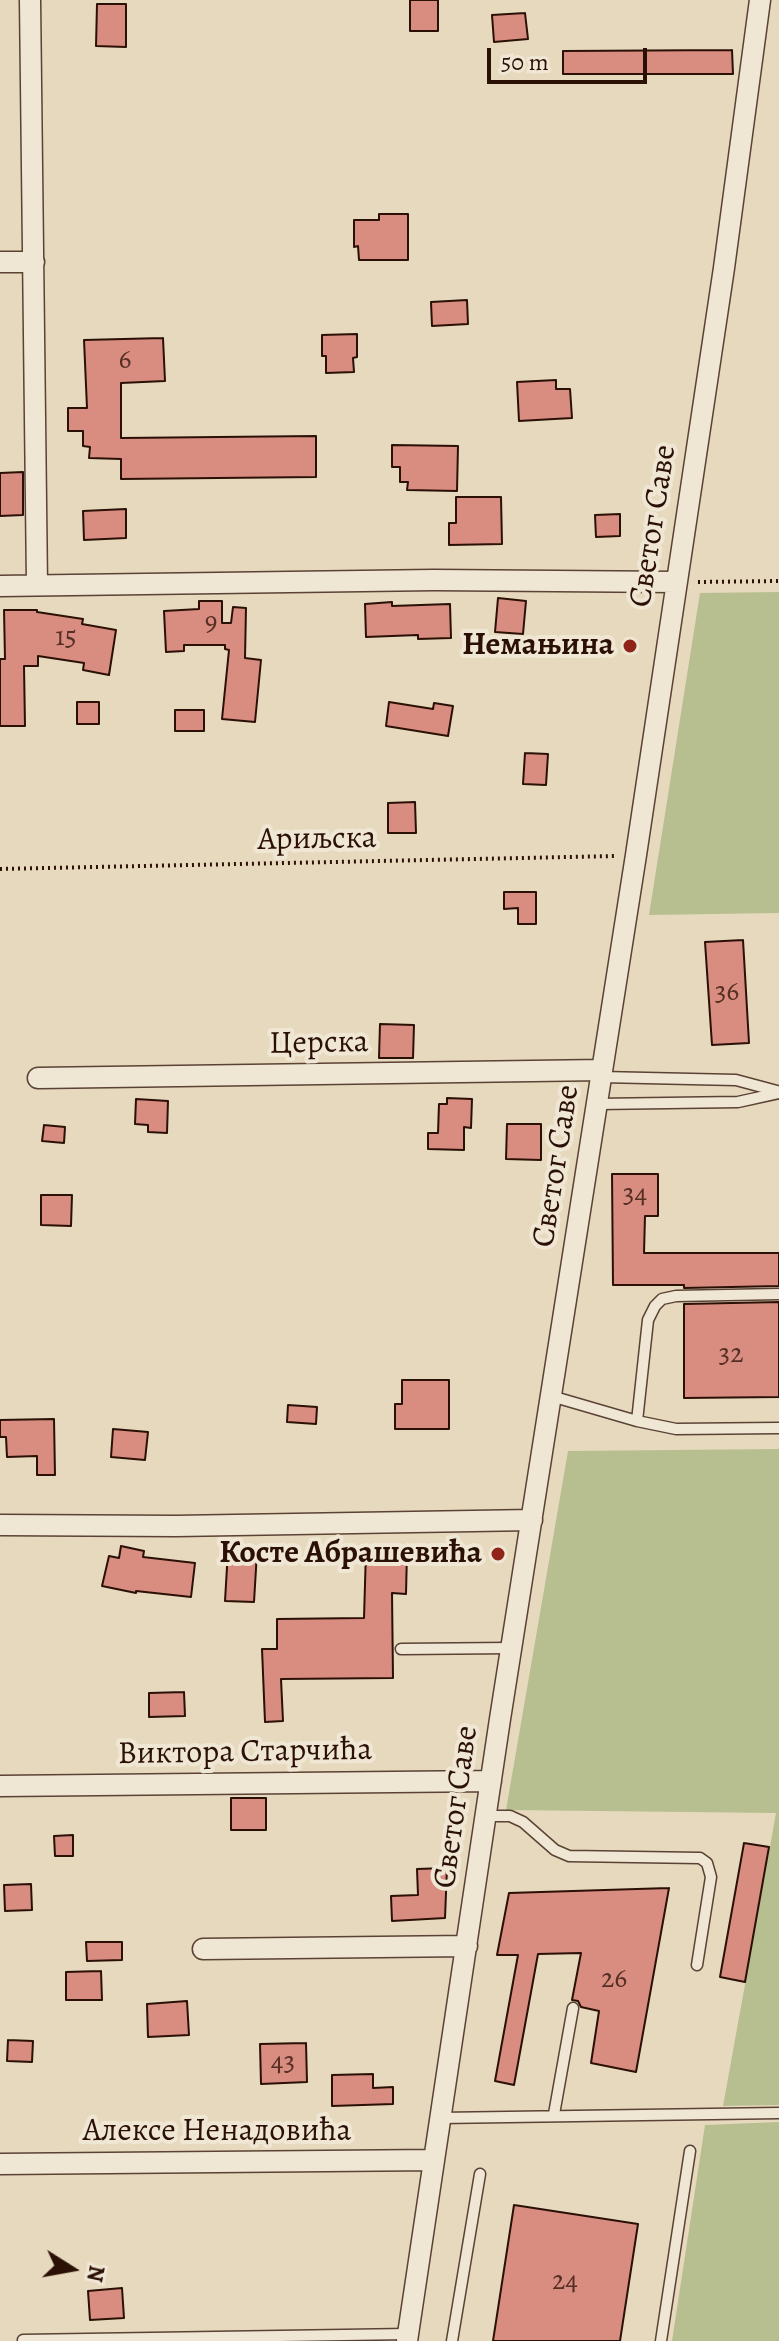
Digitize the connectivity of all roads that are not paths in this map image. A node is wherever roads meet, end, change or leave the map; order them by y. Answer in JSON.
{"nodes":[{"id":1,"x":30,"y":0,"type":"edge"},
{"id":2,"x":760,"y":0,"type":"edge"},
{"id":3,"x":0,"y":262,"type":"edge"},
{"id":4,"x":34,"y":262,"type":"junction"},
{"id":5,"x":676,"y":582,"type":"junction"},
{"id":6,"x":37,"y":585,"type":"junction"},
{"id":7,"x":0,"y":586,"type":"edge"},
{"id":8,"x":601,"y":1073,"type":"junction"},
{"id":9,"x":38,"y":1078,"type":"dead end"},
{"id":10,"x":779,"y":1092,"type":"edge"},
{"id":11,"x":597,"y":1104,"type":"junction"},
{"id":12,"x":779,"y":1294,"type":"edge"},
{"id":13,"x":551,"y":1396,"type":"junction"},
{"id":14,"x":637,"y":1421,"type":"junction"},
{"id":15,"x":779,"y":1428,"type":"edge"},
{"id":16,"x":532,"y":1520,"type":"junction"},
{"id":17,"x":0,"y":1525,"type":"edge"},
{"id":18,"x":511,"y":1648,"type":"junction"},
{"id":19,"x":401,"y":1649,"type":"dead end"},
{"id":20,"x":491,"y":1781,"type":"junction"},
{"id":21,"x":0,"y":1786,"type":"edge"},
{"id":22,"x":486,"y":1816,"type":"junction"},
{"id":23,"x":467,"y":1946,"type":"junction"},
{"id":24,"x":203,"y":1949,"type":"dead end"},
{"id":25,"x":697,"y":1965,"type":"dead end"},
{"id":26,"x":573,"y":2008,"type":"dead end"},
{"id":27,"x":779,"y":2113,"type":"edge"},
{"id":28,"x":554,"y":2114,"type":"junction"},
{"id":29,"x":440,"y":2118,"type":"junction"},
{"id":30,"x":690,"y":2151,"type":"dead end"},
{"id":31,"x":434,"y":2160,"type":"junction"},
{"id":32,"x":0,"y":2164,"type":"edge"},
{"id":33,"x":480,"y":2174,"type":"dead end"},
{"id":34,"x":408,"y":2337,"type":"edge"},
{"id":35,"x":23,"y":2340,"type":"edge"},
{"id":36,"x":452,"y":2341,"type":"edge"},
{"id":37,"x":661,"y":2341,"type":"edge"}],
"edges":[{"from":1,"to":4,"type":"street"},
{"from":2,"to":5,"type":"street","name":"Светог Саве"},
{"from":3,"to":4,"type":"street"},
{"from":4,"to":6,"type":"street"},
{"from":5,"to":6,"type":"street"},
{"from":5,"to":8,"type":"street","name":"Светог Саве"},
{"from":6,"to":7,"type":"street"},
{"from":8,"to":9,"type":"street","name":"Церска"},
{"from":8,"to":10,"type":"lane"},
{"from":8,"to":11,"type":"street","name":"Светог Саве"},
{"from":10,"to":11,"type":"lane"},
{"from":11,"to":13,"type":"street","name":"Светог Саве"},
{"from":12,"to":14,"type":"lane"},
{"from":13,"to":14,"type":"lane"},
{"from":13,"to":16,"type":"street","name":"Светог Саве"},
{"from":14,"to":15,"type":"lane"},
{"from":16,"to":17,"type":"street"},
{"from":16,"to":18,"type":"street","name":"Светог Саве"},
{"from":18,"to":19,"type":"lane"},
{"from":18,"to":20,"type":"street","name":"Светог Саве"},
{"from":20,"to":21,"type":"street","name":"Виктора Старчића"},
{"from":20,"to":22,"type":"street","name":"Светог Саве"},
{"from":22,"to":23,"type":"street","name":"Светог Саве"},
{"from":22,"to":25,"type":"lane"},
{"from":23,"to":24,"type":"street"},
{"from":23,"to":29,"type":"street","name":"Светог Саве"},
{"from":26,"to":28,"type":"lane"},
{"from":27,"to":28,"type":"lane"},
{"from":28,"to":29,"type":"lane"},
{"from":29,"to":31,"type":"street","name":"Светог Саве"},
{"from":30,"to":37,"type":"lane"},
{"from":31,"to":32,"type":"street","name":"Алексе Ненадовића"},
{"from":31,"to":34,"type":"street","name":"Светог Саве"},
{"from":33,"to":36,"type":"lane"},
{"from":34,"to":35,"type":"lane"}]}
